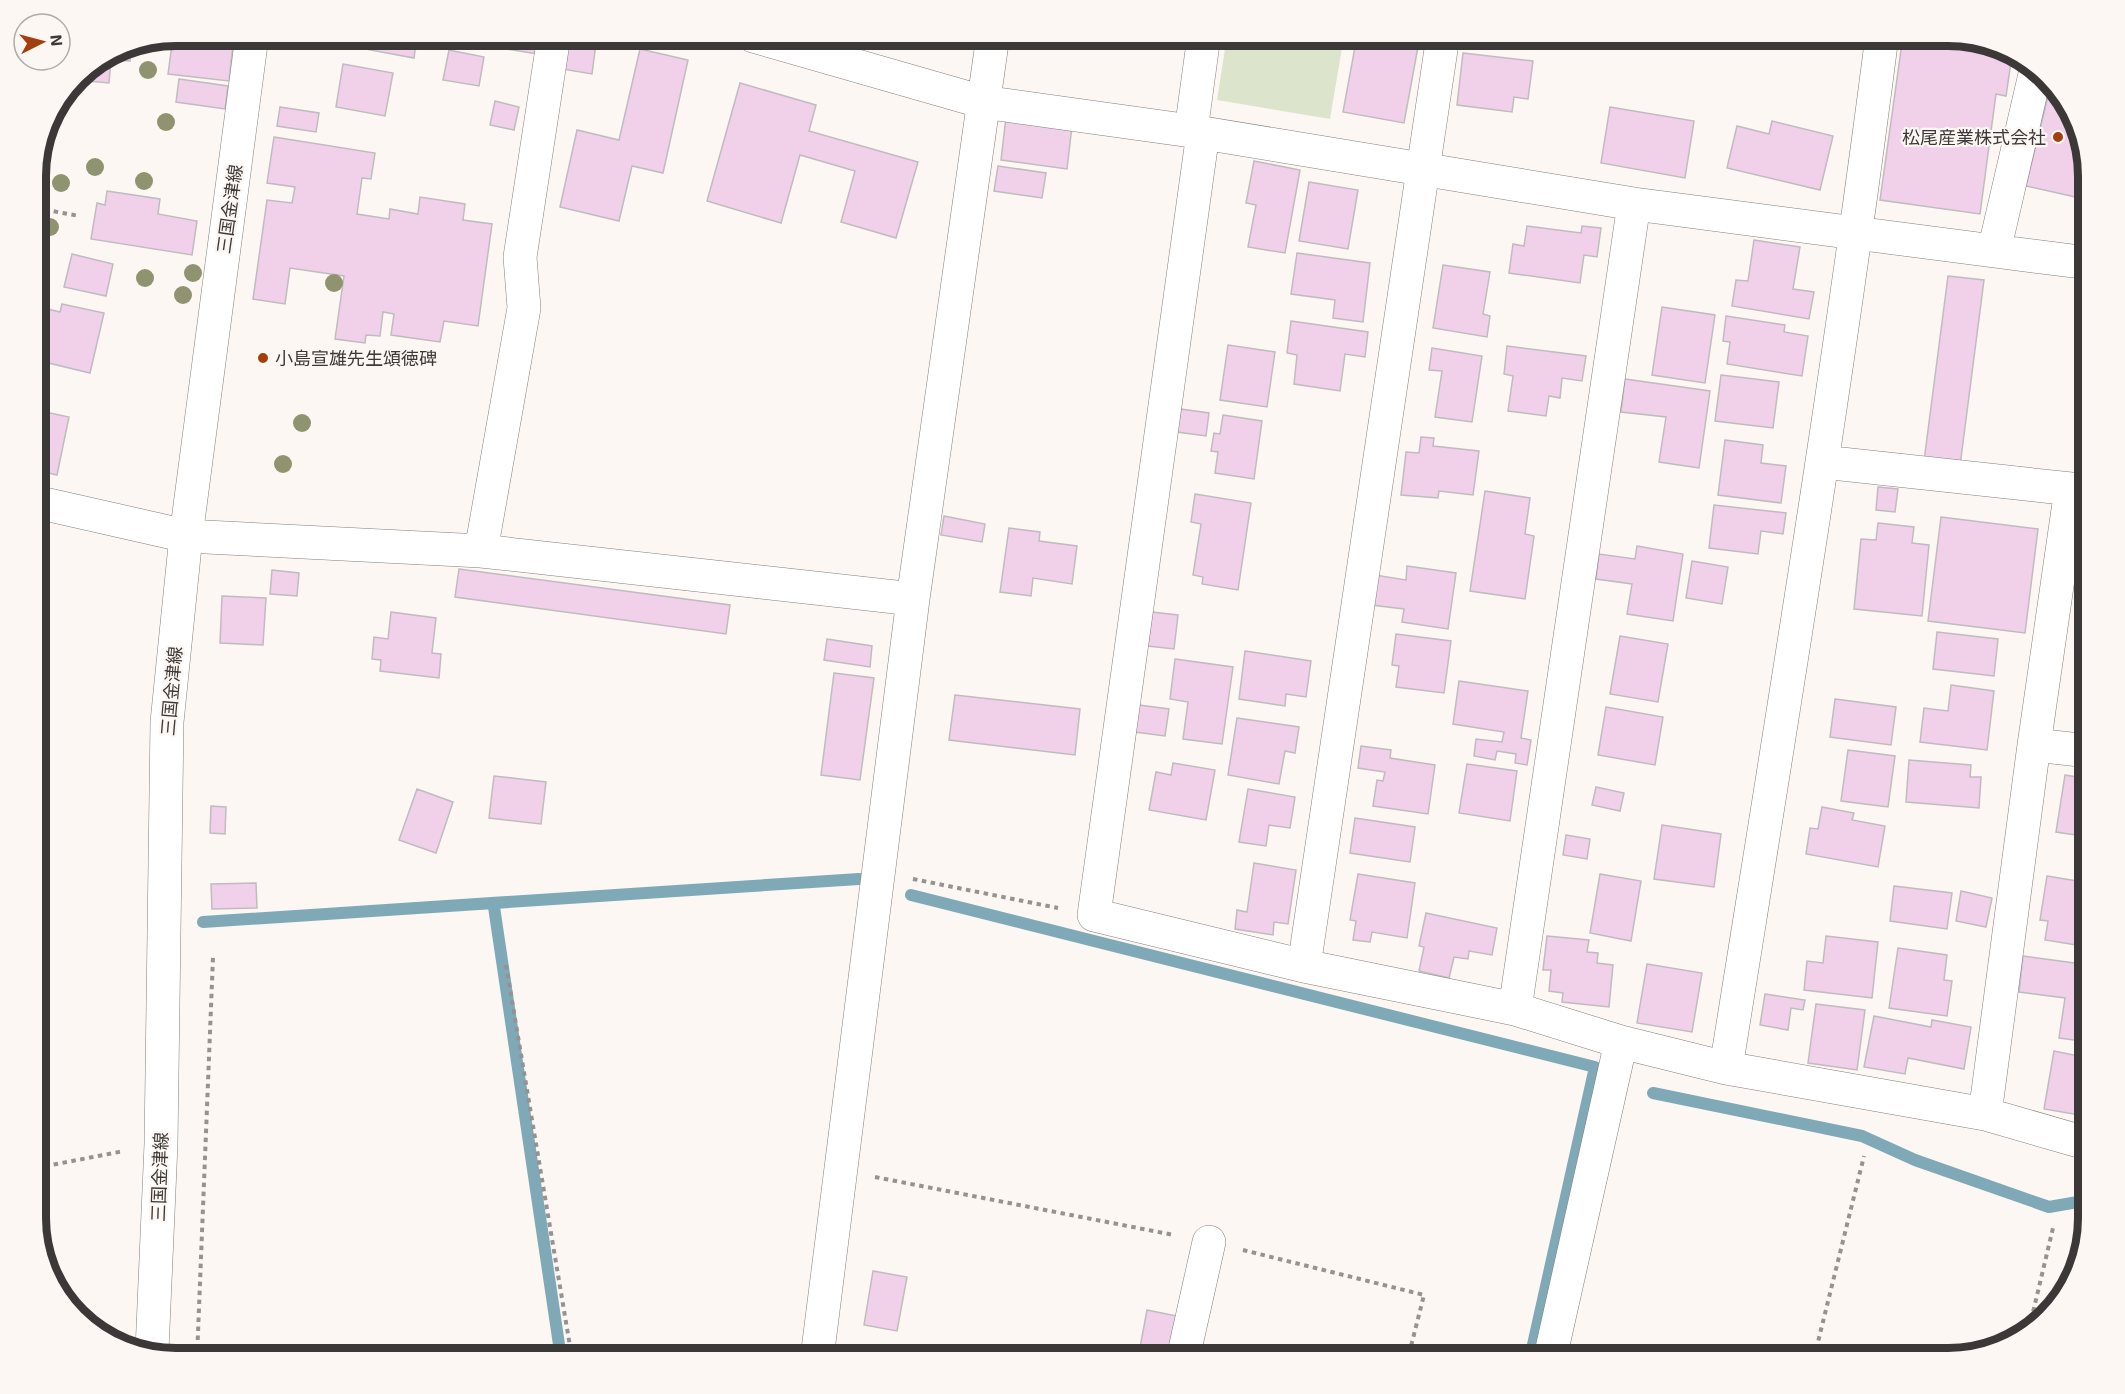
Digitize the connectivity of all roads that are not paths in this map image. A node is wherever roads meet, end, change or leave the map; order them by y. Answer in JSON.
{"nodes":[{"id":1,"x":251,"y":46,"type":"edge"},
{"id":2,"x":552,"y":46,"type":"edge"},
{"id":3,"x":788,"y":46,"type":"edge"},
{"id":4,"x":991,"y":46,"type":"edge"},
{"id":5,"x":1203,"y":46,"type":"edge"},
{"id":6,"x":1441,"y":46,"type":"edge"},
{"id":7,"x":1881,"y":46,"type":"edge"},
{"id":8,"x":2034,"y":79,"type":"edge"},
{"id":9,"x":983,"y":102,"type":"junction"},
{"id":10,"x":1197,"y":132,"type":"junction"},
{"id":11,"x":1421,"y":171,"type":"junction"},
{"id":12,"x":1634,"y":204,"type":"junction"},
{"id":13,"x":1857,"y":233,"type":"junction"},
{"id":14,"x":1994,"y":251,"type":"junction"},
{"id":15,"x":2078,"y":262,"type":"edge"},
{"id":16,"x":1823,"y":462,"type":"junction"},
{"id":17,"x":47,"y":504,"type":"edge"},
{"id":18,"x":186,"y":536,"type":"junction"},
{"id":19,"x":481,"y":551,"type":"junction"},
{"id":20,"x":913,"y":599,"type":"junction"},
{"id":21,"x":2034,"y":744,"type":"junction"},
{"id":22,"x":2078,"y":750,"type":"edge"},
{"id":23,"x":1304,"y":966,"type":"junction"},
{"id":24,"x":1515,"y":1009,"type":"junction"},
{"id":25,"x":1621,"y":1042,"type":"junction"},
{"id":26,"x":1726,"y":1068,"type":"junction"},
{"id":27,"x":1985,"y":1114,"type":"junction"},
{"id":28,"x":2078,"y":1141,"type":"edge"},
{"id":29,"x":1209,"y":1242,"type":"road end"},
{"id":30,"x":152,"y":1345,"type":"edge"},
{"id":31,"x":818,"y":1348,"type":"edge"},
{"id":32,"x":1185,"y":1348,"type":"edge"},
{"id":33,"x":1552,"y":1348,"type":"edge"}],
"edges":[{"from":1,"to":18,"type":"street","name":"三国金津線"},
{"from":2,"to":19,"type":"street"},
{"from":3,"to":9,"type":"street"},
{"from":4,"to":9,"type":"street"},
{"from":5,"to":10,"type":"street"},
{"from":6,"to":11,"type":"street"},
{"from":7,"to":13,"type":"street"},
{"from":8,"to":14,"type":"street"},
{"from":9,"to":10,"type":"street"},
{"from":9,"to":20,"type":"street"},
{"from":10,"to":11,"type":"street"},
{"from":10,"to":23,"type":"street"},
{"from":11,"to":12,"type":"street"},
{"from":11,"to":23,"type":"street"},
{"from":12,"to":13,"type":"street"},
{"from":12,"to":24,"type":"street"},
{"from":13,"to":14,"type":"street"},
{"from":13,"to":16,"type":"street"},
{"from":14,"to":15,"type":"street"},
{"from":16,"to":21,"type":"street"},
{"from":16,"to":26,"type":"street"},
{"from":17,"to":18,"type":"street"},
{"from":18,"to":19,"type":"street"},
{"from":18,"to":30,"type":"street","name":"三国金津線"},
{"from":19,"to":20,"type":"street"},
{"from":20,"to":31,"type":"street"},
{"from":21,"to":22,"type":"street"},
{"from":21,"to":27,"type":"street"},
{"from":23,"to":24,"type":"street"},
{"from":24,"to":25,"type":"street"},
{"from":25,"to":26,"type":"street"},
{"from":25,"to":33,"type":"street"},
{"from":26,"to":27,"type":"street"},
{"from":27,"to":28,"type":"street"},
{"from":29,"to":32,"type":"street"}]}
